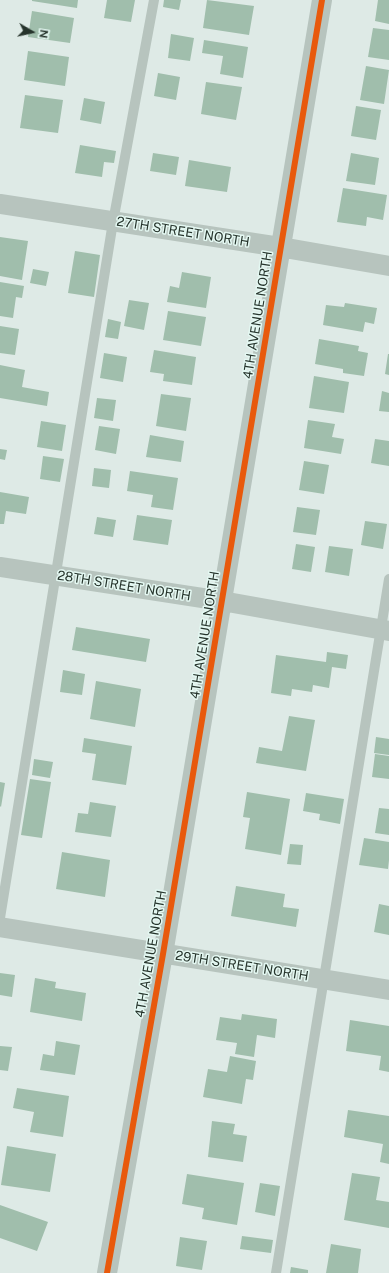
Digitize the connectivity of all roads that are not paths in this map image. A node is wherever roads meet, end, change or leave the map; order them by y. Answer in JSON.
{"nodes":[{"id":1,"x":154,"y":0,"type":"edge"},
{"id":2,"x":322,"y":0,"type":"edge"},
{"id":3,"x":0,"y":204,"type":"edge"},
{"id":4,"x":113,"y":222,"type":"junction"},
{"id":5,"x":280,"y":247,"type":"junction"},
{"id":6,"x":389,"y":266,"type":"edge"},
{"id":7,"x":0,"y":567,"type":"edge"},
{"id":8,"x":55,"y":576,"type":"junction"},
{"id":9,"x":389,"y":579,"type":"edge"},
{"id":10,"x":222,"y":601,"type":"junction"},
{"id":11,"x":385,"y":630,"type":"edge"},
{"id":12,"x":0,"y":918,"type":"edge"},
{"id":13,"x":0,"y":927,"type":"edge"},
{"id":14,"x":162,"y":954,"type":"junction"},
{"id":15,"x":324,"y":980,"type":"junction"},
{"id":16,"x":389,"y":990,"type":"edge"},
{"id":17,"x":107,"y":1273,"type":"edge"},
{"id":18,"x":276,"y":1273,"type":"edge"}],
"edges":[{"from":1,"to":4,"type":"lane"},
{"from":2,"to":5,"type":"street","name":"4TH AVENUE NORTH"},
{"from":3,"to":4,"type":"street","name":"27TH STREET NORTH"},
{"from":4,"to":5,"type":"street","name":"27TH STREET NORTH"},
{"from":4,"to":8,"type":"lane"},
{"from":5,"to":6,"type":"street","name":"27TH STREET NORTH"},
{"from":5,"to":10,"type":"street","name":"4TH AVENUE NORTH"},
{"from":7,"to":8,"type":"street","name":"28TH STREET NORTH"},
{"from":8,"to":10,"type":"street","name":"28TH STREET NORTH"},
{"from":8,"to":12,"type":"lane"},
{"from":9,"to":11,"type":"lane"},
{"from":10,"to":11,"type":"street","name":"28TH STREET NORTH"},
{"from":10,"to":14,"type":"street","name":"4TH AVENUE NORTH"},
{"from":11,"to":15,"type":"lane"},
{"from":13,"to":14,"type":"street","name":"29TH STREET NORTH"},
{"from":14,"to":15,"type":"street","name":"29TH STREET NORTH"},
{"from":14,"to":17,"type":"street","name":"4TH AVENUE NORTH"},
{"from":15,"to":16,"type":"street","name":"29TH STREET NORTH"},
{"from":15,"to":18,"type":"lane"}]}
